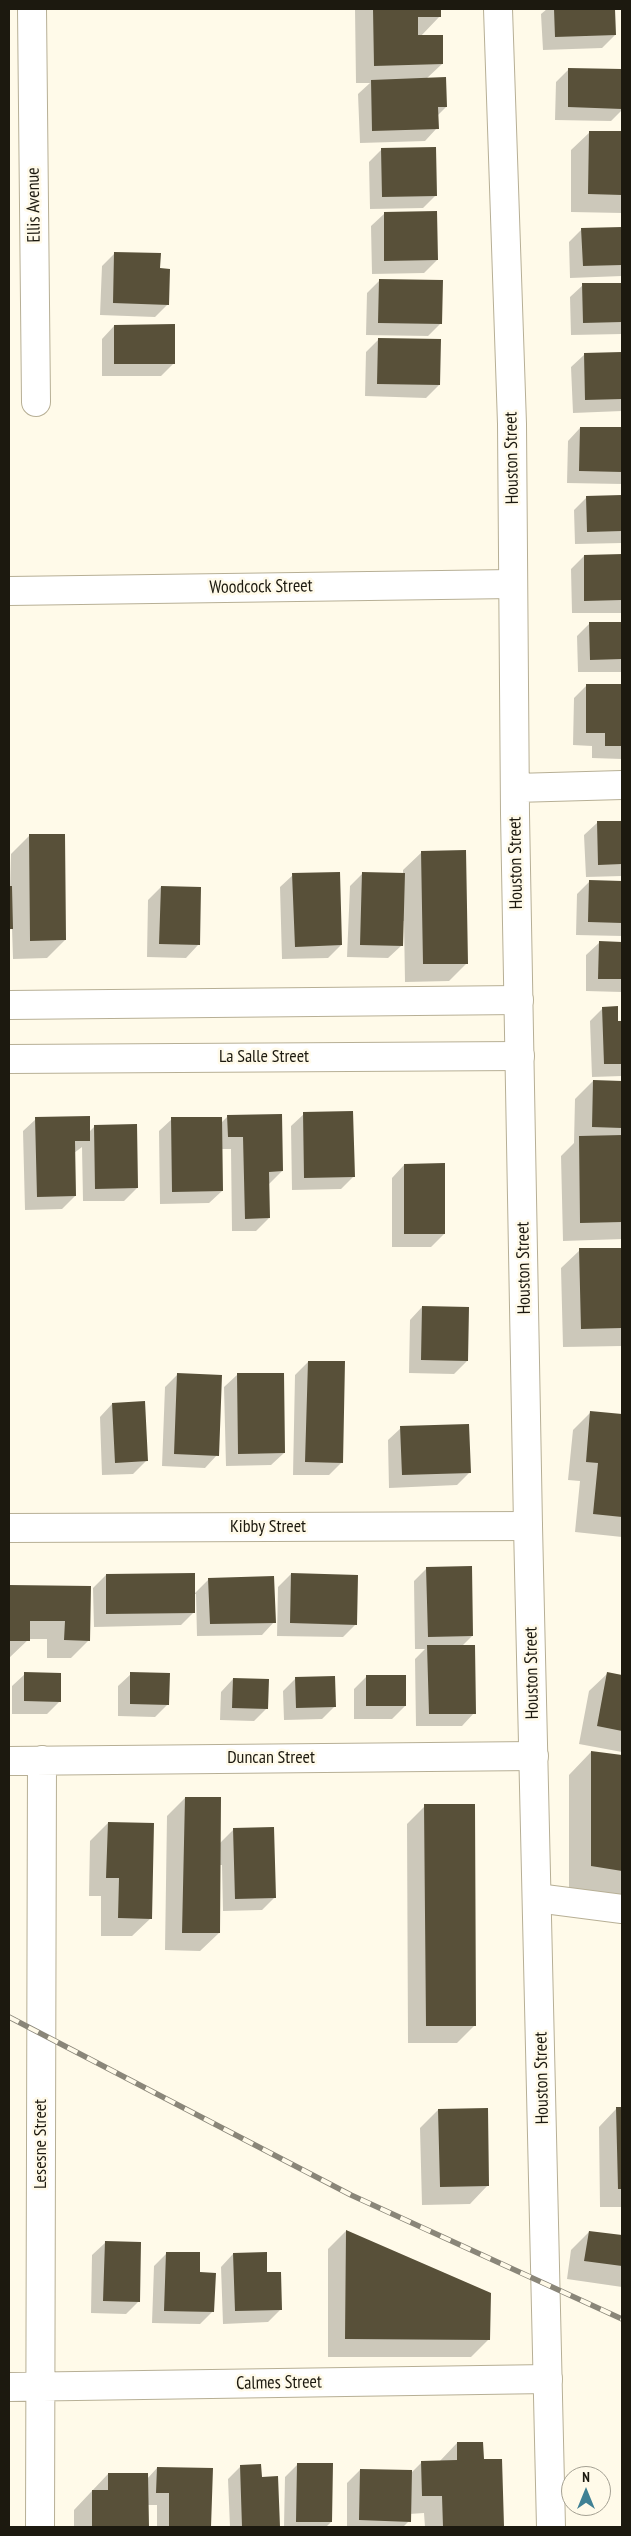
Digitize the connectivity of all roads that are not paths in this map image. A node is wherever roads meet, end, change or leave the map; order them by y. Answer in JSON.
{"nodes":[{"id":1,"x":32,"y":9,"type":"edge"},
{"id":2,"x":498,"y":9,"type":"edge"},
{"id":3,"x":36,"y":402,"type":"dead end"},
{"id":4,"x":513,"y":584,"type":"junction"},
{"id":5,"x":9,"y":591,"type":"edge"},
{"id":6,"x":622,"y":785,"type":"edge"},
{"id":7,"x":515,"y":788,"type":"junction"},
{"id":8,"x":519,"y":1000,"type":"junction"},
{"id":9,"x":9,"y":1005,"type":"edge"},
{"id":10,"x":520,"y":1056,"type":"junction"},
{"id":11,"x":9,"y":1059,"type":"edge"},
{"id":12,"x":528,"y":1526,"type":"junction"},
{"id":13,"x":9,"y":1528,"type":"edge"},
{"id":14,"x":534,"y":1756,"type":"junction"},
{"id":15,"x":9,"y":1760,"type":"edge"},
{"id":16,"x":42,"y":1760,"type":"junction"},
{"id":17,"x":537,"y":1898,"type":"junction"},
{"id":18,"x":622,"y":1909,"type":"edge"},
{"id":19,"x":548,"y":2379,"type":"junction"},
{"id":20,"x":40,"y":2386,"type":"junction"},
{"id":21,"x":9,"y":2387,"type":"edge"},
{"id":22,"x":40,"y":2527,"type":"edge"},
{"id":23,"x":551,"y":2527,"type":"edge"}],
"edges":[{"from":1,"to":3,"type":"street","name":"Ellis Avenue"},
{"from":2,"to":4,"type":"street","name":"Houston Street"},
{"from":4,"to":5,"type":"street","name":"Woodcock Street"},
{"from":4,"to":7,"type":"street","name":"Houston Street"},
{"from":6,"to":7,"type":"street"},
{"from":7,"to":8,"type":"street","name":"Houston Street"},
{"from":8,"to":9,"type":"street"},
{"from":8,"to":10,"type":"street","name":"Houston Street"},
{"from":10,"to":11,"type":"street","name":"La Salle Street"},
{"from":10,"to":12,"type":"street","name":"Houston Street"},
{"from":12,"to":13,"type":"street","name":"Kibby Street"},
{"from":12,"to":14,"type":"street","name":"Houston Street"},
{"from":14,"to":16,"type":"street","name":"Duncan Street"},
{"from":14,"to":17,"type":"street","name":"Houston Street"},
{"from":15,"to":16,"type":"street","name":"Duncan Street"},
{"from":16,"to":20,"type":"street","name":"Lesesne Street"},
{"from":17,"to":18,"type":"street"},
{"from":17,"to":19,"type":"street","name":"Houston Street"},
{"from":19,"to":20,"type":"street","name":"Calmes Street"},
{"from":19,"to":23,"type":"street","name":"Houston Street"},
{"from":20,"to":21,"type":"street","name":"Calmes Street"},
{"from":20,"to":22,"type":"street","name":"Lesesne Street"}]}
